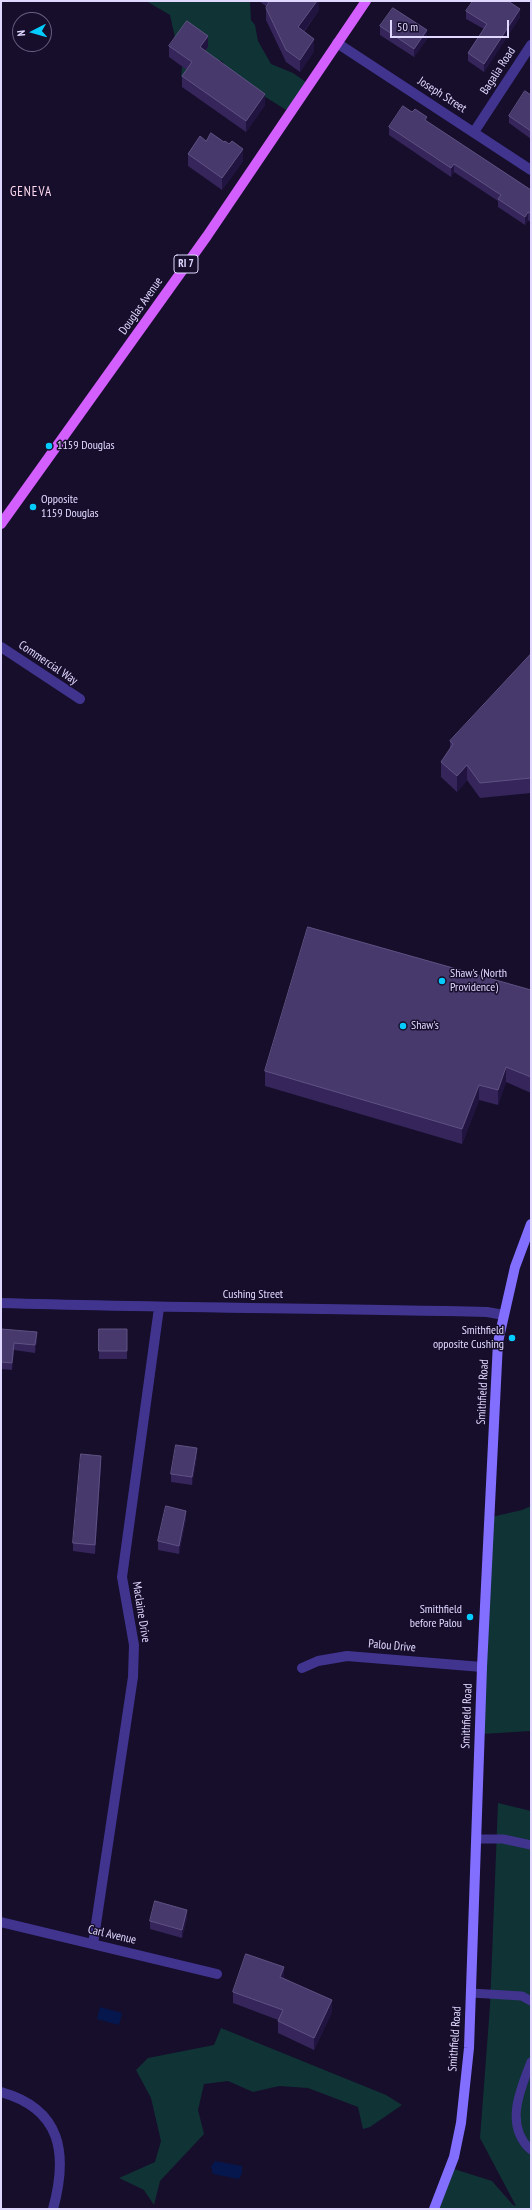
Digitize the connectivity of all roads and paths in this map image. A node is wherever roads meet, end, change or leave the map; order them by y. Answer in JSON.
{"nodes":[{"id":1,"x":366,"y":1,"type":"edge"},
{"id":2,"x":338,"y":43,"type":"junction"},
{"id":3,"x":531,"y":45,"type":"edge"},
{"id":4,"x":474,"y":132,"type":"junction"},
{"id":5,"x":531,"y":170,"type":"edge"},
{"id":6,"x":1,"y":524,"type":"edge"},
{"id":7,"x":1,"y":647,"type":"edge"},
{"id":8,"x":80,"y":700,"type":"dead end"},
{"id":9,"x":531,"y":1224,"type":"edge"},
{"id":10,"x":1,"y":1303,"type":"edge"},
{"id":11,"x":159,"y":1308,"type":"junction"},
{"id":12,"x":504,"y":1315,"type":"junction"},
{"id":13,"x":302,"y":1668,"type":"dead end"},
{"id":14,"x":482,"y":1668,"type":"junction"},
{"id":15,"x":476,"y":1839,"type":"junction"},
{"id":16,"x":531,"y":1845,"type":"edge"},
{"id":17,"x":1,"y":1922,"type":"edge"},
{"id":18,"x":92,"y":1944,"type":"junction"},
{"id":19,"x":217,"y":1974,"type":"dead end"},
{"id":20,"x":471,"y":1993,"type":"junction"},
{"id":21,"x":531,"y":2001,"type":"edge"},
{"id":22,"x":531,"y":2062,"type":"edge"},
{"id":23,"x":1,"y":2092,"type":"edge"},
{"id":24,"x":531,"y":2150,"type":"edge"},
{"id":25,"x":53,"y":2209,"type":"edge"},
{"id":26,"x":434,"y":2209,"type":"edge"}],
"edges":[{"from":1,"to":2,"type":"main road","name":"Douglas Avenue","number":"RI 7"},
{"from":2,"to":4,"type":"street","name":"Joseph Street"},
{"from":2,"to":6,"type":"main road","name":"Douglas Avenue","number":"RI 7"},
{"from":3,"to":4,"type":"street","name":"Bagalia Road"},
{"from":4,"to":5,"type":"street","name":"Joseph Street"},
{"from":7,"to":8,"type":"street","name":"Commercial Way"},
{"from":9,"to":12,"type":"main road","name":"Smithfield Road"},
{"from":10,"to":11,"type":"street","name":"Cushing Street"},
{"from":11,"to":12,"type":"street","name":"Cushing Street"},
{"from":11,"to":18,"type":"street","name":"Maclaine Drive"},
{"from":12,"to":14,"type":"main road","name":"Smithfield Road"},
{"from":13,"to":14,"type":"street","name":"Palou Drive"},
{"from":14,"to":15,"type":"main road","name":"Smithfield Road"},
{"from":15,"to":16,"type":"lane"},
{"from":15,"to":20,"type":"main road","name":"Smithfield Road"},
{"from":17,"to":18,"type":"street","name":"Carl Avenue"},
{"from":18,"to":19,"type":"street","name":"Carl Avenue"},
{"from":20,"to":21,"type":"lane"},
{"from":20,"to":26,"type":"main road","name":"Smithfield Road"},
{"from":22,"to":24,"type":"lane"},
{"from":23,"to":25,"type":"street"}]}
